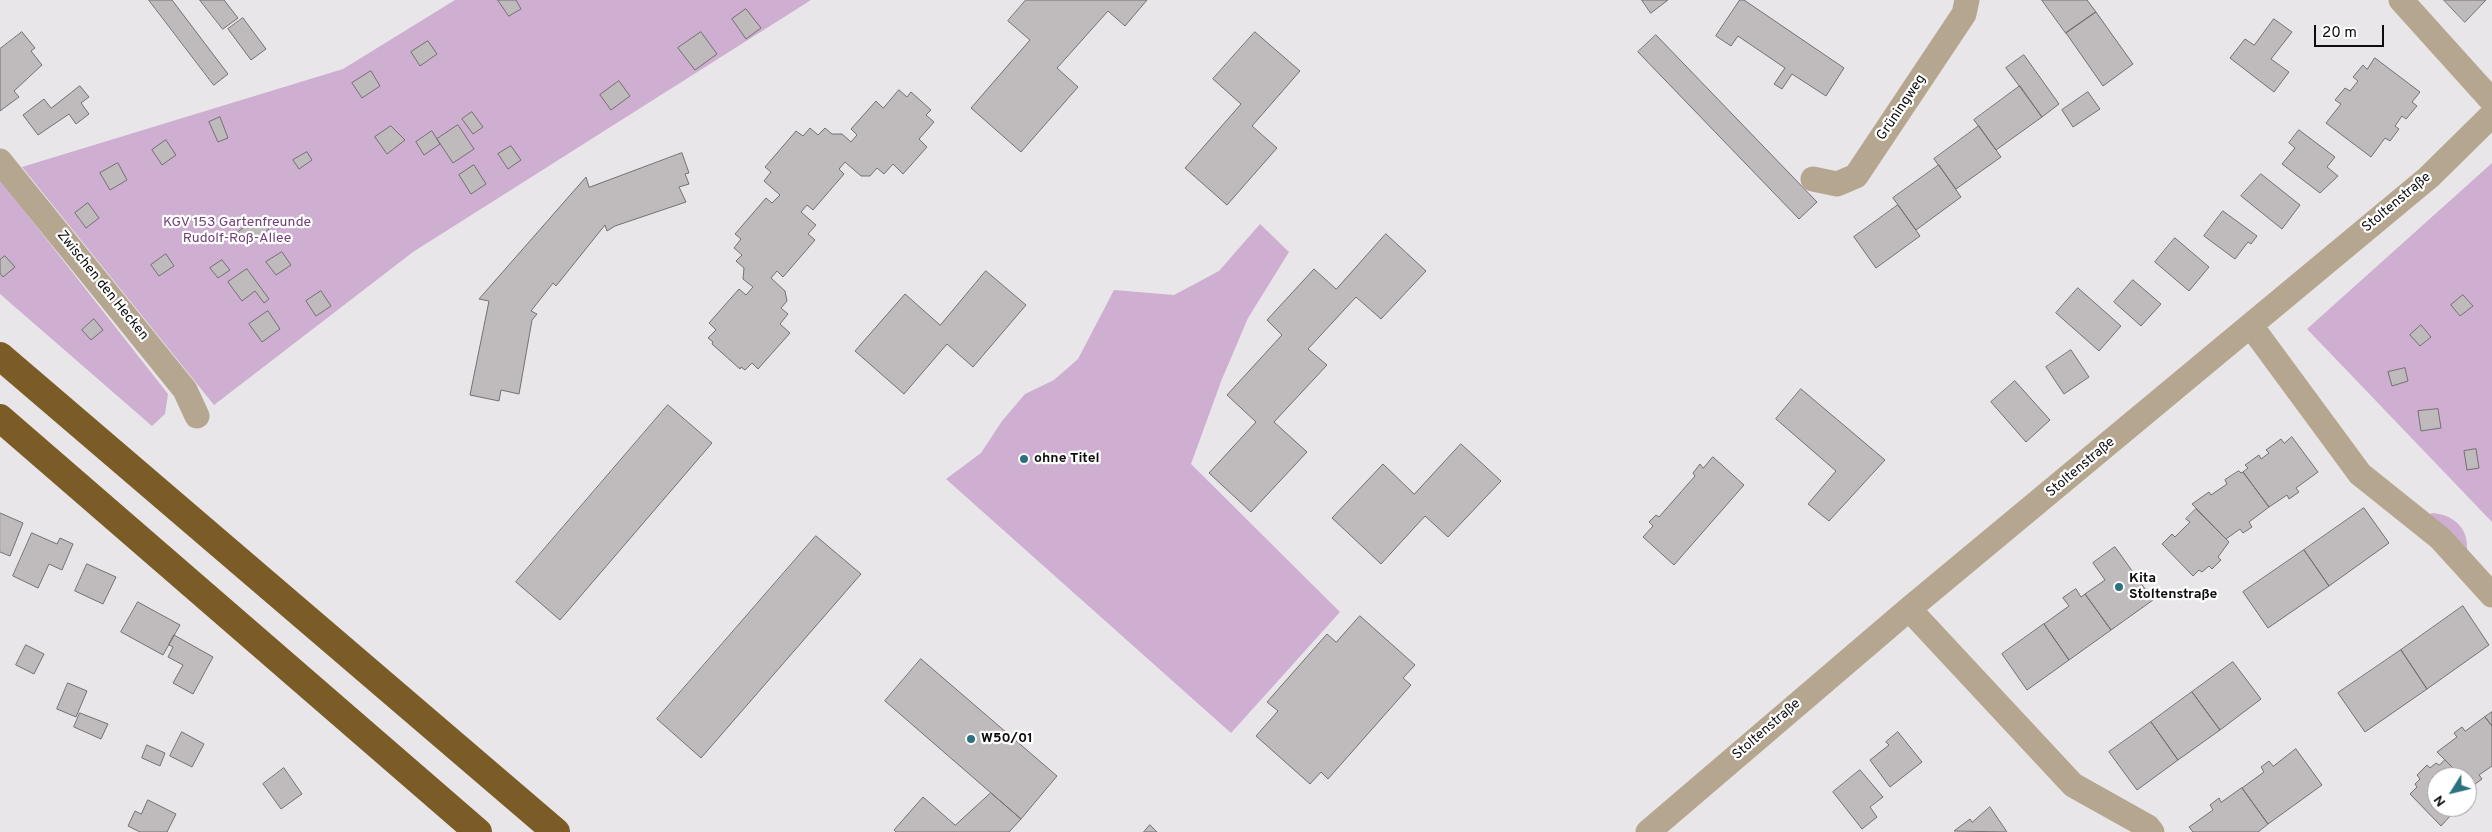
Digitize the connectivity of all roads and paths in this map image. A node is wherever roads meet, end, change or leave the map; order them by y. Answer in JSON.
{"nodes":[{"id":1,"x":1966,"y":0,"type":"edge"},
{"id":2,"x":2400,"y":0,"type":"edge"},
{"id":3,"x":2492,"y":102,"type":"edge"},
{"id":4,"x":2492,"y":115,"type":"edge"},
{"id":5,"x":0,"y":160,"type":"edge"},
{"id":6,"x":1813,"y":179,"type":"dead end"},
{"id":7,"x":2251,"y":326,"type":"junction"},
{"id":8,"x":0,"y":356,"type":"edge"},
{"id":9,"x":197,"y":416,"type":"dead end"},
{"id":10,"x":0,"y":418,"type":"edge"},
{"id":11,"x":2492,"y":596,"type":"edge"},
{"id":12,"x":1909,"y":609,"type":"junction"},
{"id":13,"x":478,"y":832,"type":"edge"},
{"id":14,"x":556,"y":832,"type":"edge"},
{"id":15,"x":1648,"y":832,"type":"edge"},
{"id":16,"x":2152,"y":832,"type":"edge"}],
"edges":[{"from":1,"to":6,"type":"street","name":"Grüningweg"},
{"from":2,"to":3,"type":"street"},
{"from":4,"to":7,"type":"street","name":"Stoltenstraße"},
{"from":5,"to":9,"type":"street","name":"Zwischen den Hecken"},
{"from":7,"to":11,"type":"street"},
{"from":7,"to":12,"type":"street","name":"Stoltenstraße"},
{"from":8,"to":14,"type":"highway"},
{"from":10,"to":13,"type":"highway"},
{"from":12,"to":15,"type":"street","name":"Stoltenstraße"},
{"from":12,"to":16,"type":"street"}]}
